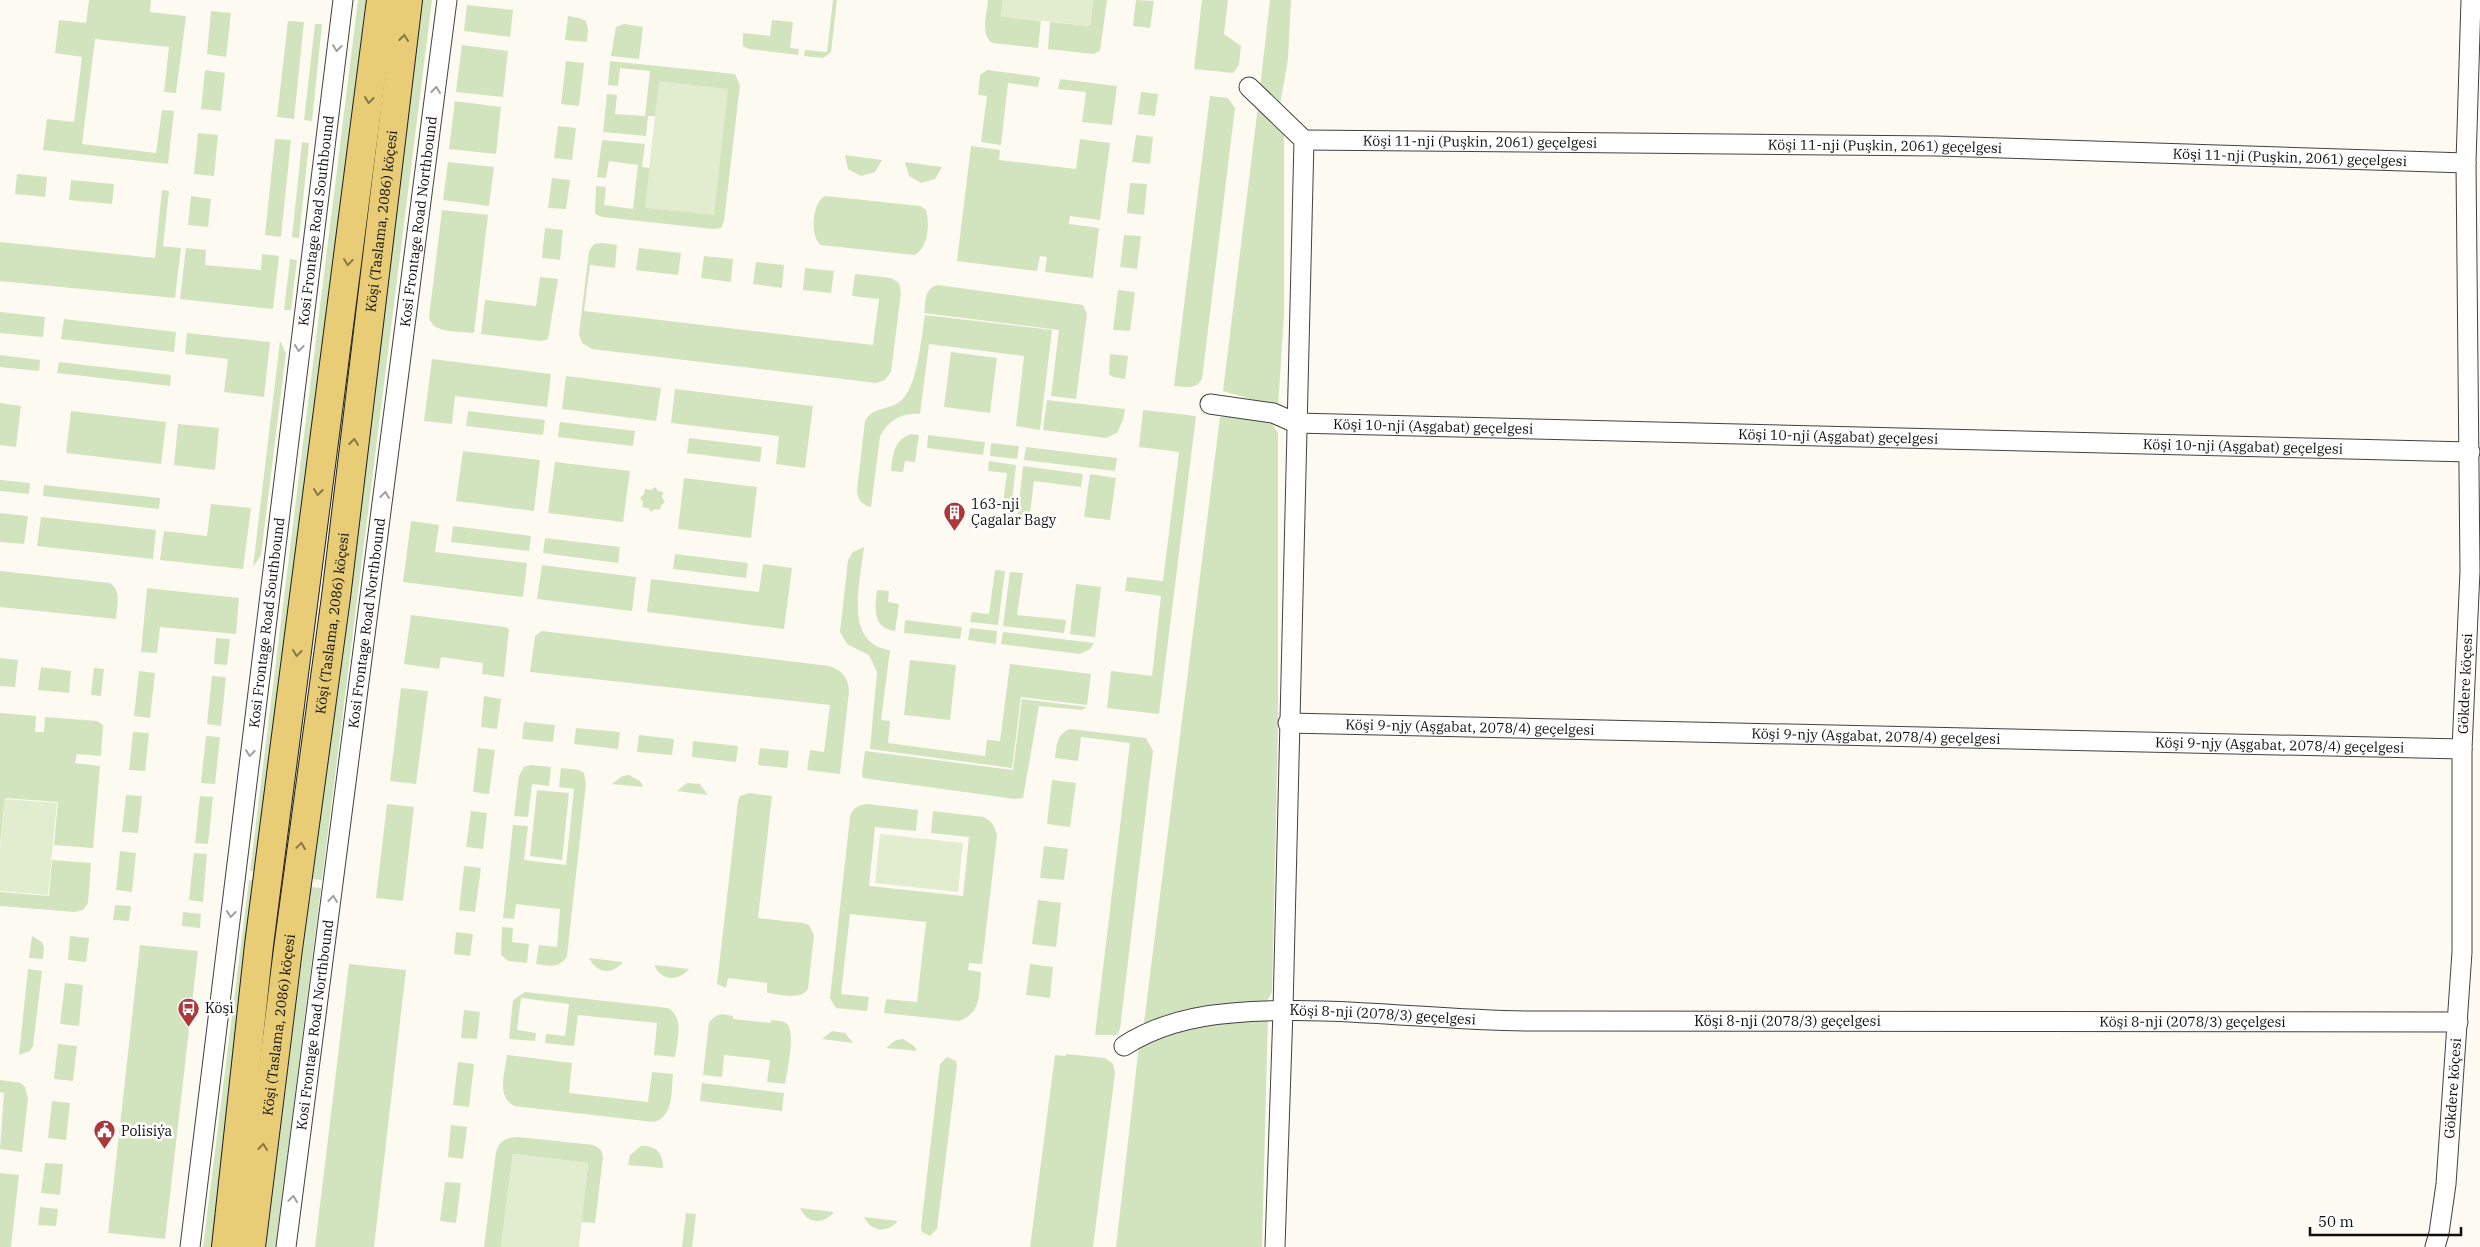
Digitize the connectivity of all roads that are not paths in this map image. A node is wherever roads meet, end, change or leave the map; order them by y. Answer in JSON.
{"nodes":[{"id":1,"x":343,"y":0,"type":"edge"},
{"id":2,"x":381,"y":0,"type":"edge"},
{"id":3,"x":408,"y":0,"type":"edge"},
{"id":4,"x":447,"y":0,"type":"edge"},
{"id":5,"x":2471,"y":0,"type":"edge"},
{"id":6,"x":1249,"y":88,"type":"dead end"},
{"id":7,"x":1304,"y":140,"type":"junction"},
{"id":8,"x":2466,"y":163,"type":"junction"},
{"id":9,"x":2474,"y":198,"type":"edge"},
{"id":10,"x":1210,"y":404,"type":"dead end"},
{"id":11,"x":1296,"y":423,"type":"junction"},
{"id":12,"x":2470,"y":452,"type":"junction"},
{"id":13,"x":2475,"y":572,"type":"edge"},
{"id":14,"x":1288,"y":723,"type":"junction"},
{"id":15,"x":2462,"y":749,"type":"junction"},
{"id":16,"x":2471,"y":954,"type":"edge"},
{"id":17,"x":1283,"y":1010,"type":"junction"},
{"id":18,"x":2458,"y":1022,"type":"junction"},
{"id":19,"x":1124,"y":1046,"type":"dead end"},
{"id":20,"x":190,"y":1247,"type":"edge"},
{"id":21,"x":226,"y":1247,"type":"edge"},
{"id":22,"x":251,"y":1247,"type":"edge"},
{"id":23,"x":286,"y":1247,"type":"edge"},
{"id":24,"x":1275,"y":1247,"type":"edge"},
{"id":25,"x":2435,"y":1247,"type":"edge"}],
"edges":[{"from":1,"to":20,"type":"street","name":"Kosi Frontage Road Southbound","one_way":true},
{"from":2,"to":21,"type":"main road","name":"Köşi (Taslama, 2086) köçesi","one_way":true},
{"from":22,"to":3,"type":"main road","name":"Köşi (Taslama, 2086) köçesi","one_way":true},
{"from":23,"to":4,"type":"street","name":"Kosi Frontage Road Northbound","one_way":true},
{"from":5,"to":8,"type":"street","name":"Gökdere köçesi"},
{"from":6,"to":7,"type":"street"},
{"from":7,"to":8,"type":"street","name":"Köşi 11-nji (Puşkin, 2061) geçelgesi"},
{"from":7,"to":11,"type":"street"},
{"from":8,"to":9,"type":"street","name":"Gökdere köçesi"},
{"from":9,"to":12,"type":"street","name":"Gökdere köçesi"},
{"from":10,"to":11,"type":"street","name":"Köşi 10-nji (Aşgabat) geçelgesi"},
{"from":11,"to":12,"type":"street","name":"Köşi 10-nji (Aşgabat) geçelgesi"},
{"from":11,"to":14,"type":"street"},
{"from":12,"to":13,"type":"street","name":"Gökdere köçesi"},
{"from":13,"to":15,"type":"street","name":"Gökdere köçesi"},
{"from":14,"to":15,"type":"street","name":"Köşi 9-njy (Aşgabat, 2078/4) geçelgesi"},
{"from":14,"to":17,"type":"street"},
{"from":15,"to":16,"type":"street","name":"Gökdere köçesi"},
{"from":16,"to":18,"type":"street","name":"Gökdere köçesi"},
{"from":17,"to":18,"type":"street","name":"Köşi 8-nji (2078/3) geçelgesi"},
{"from":17,"to":19,"type":"street","name":"Köşi 8-nji (2078/3) geçelgesi"},
{"from":17,"to":24,"type":"street"},
{"from":18,"to":25,"type":"street","name":"Gökdere köçesi"}]}
